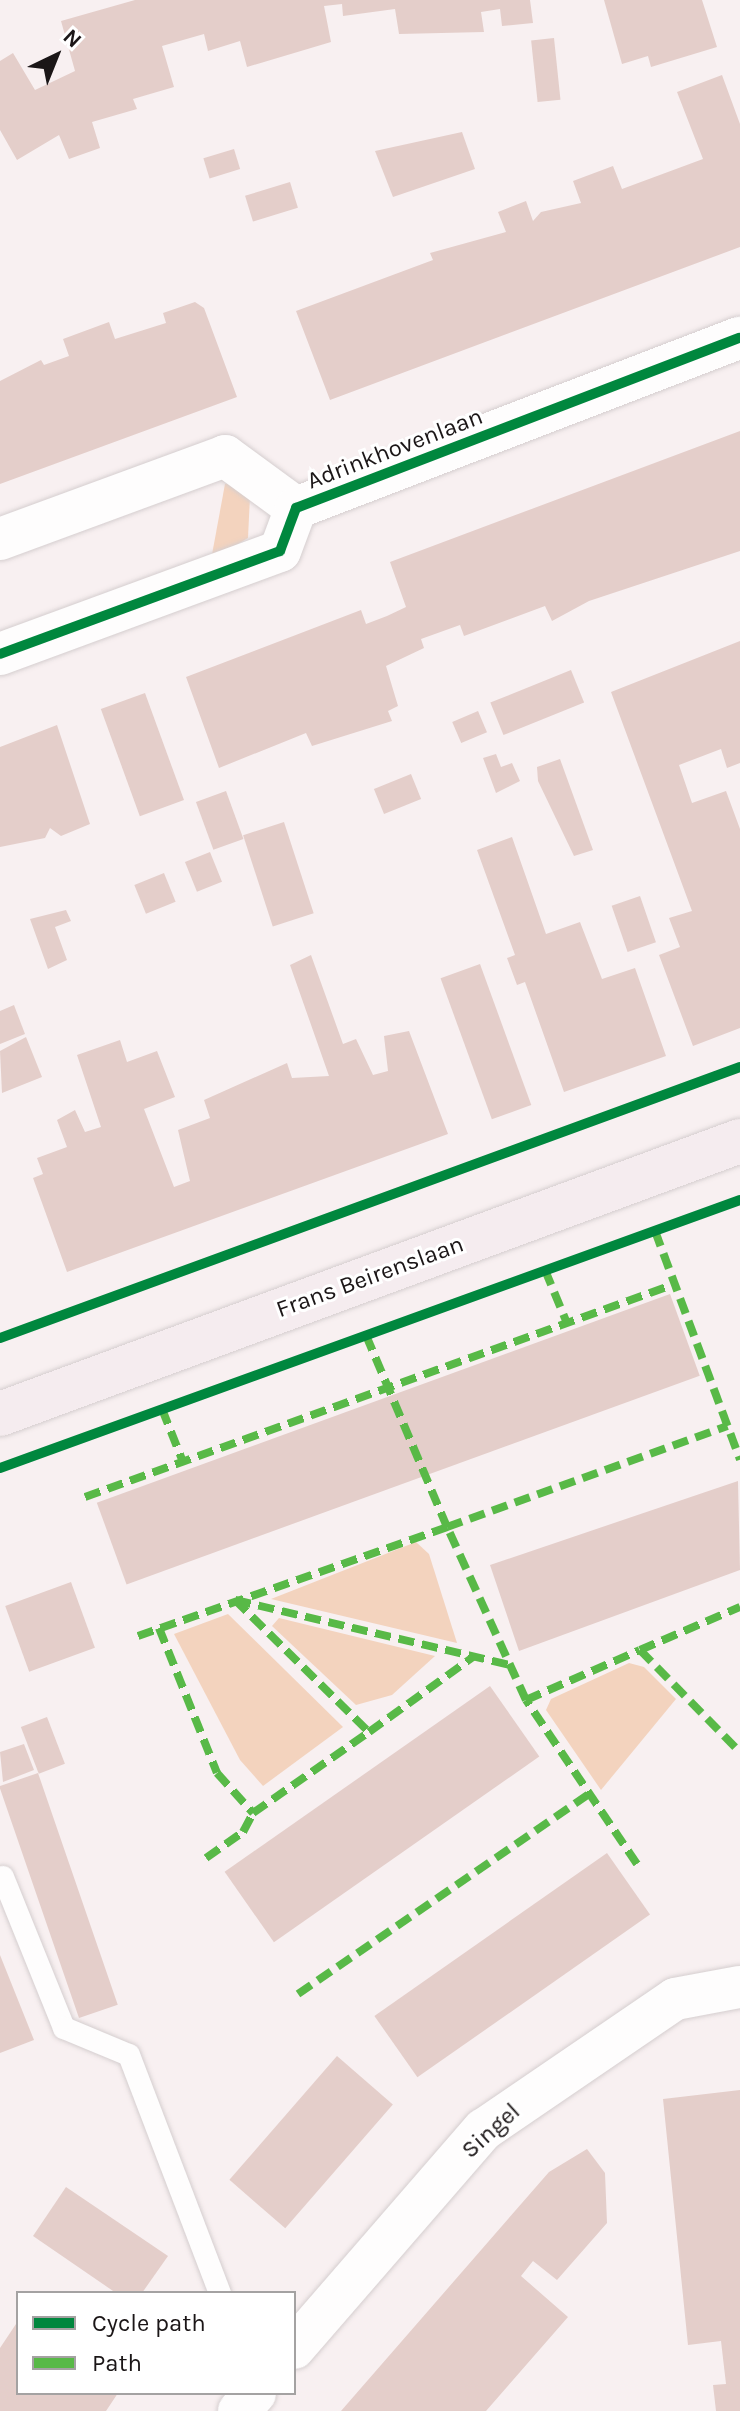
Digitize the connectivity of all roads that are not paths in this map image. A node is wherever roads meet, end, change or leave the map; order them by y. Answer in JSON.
{"nodes":[{"id":1,"x":740,"y":338,"type":"edge"},
{"id":2,"x":296,"y":508,"type":"junction"},
{"id":3,"x":0,"y":539,"type":"edge"},
{"id":4,"x":0,"y":654,"type":"edge"},
{"id":5,"x":740,"y":1141,"type":"edge"},
{"id":6,"x":0,"y":1414,"type":"edge"},
{"id":7,"x":3,"y":1877,"type":"dead end"},
{"id":8,"x":740,"y":1987,"type":"edge"},
{"id":9,"x":219,"y":2291,"type":"edge"},
{"id":10,"x":296,"y":2346,"type":"edge"},
{"id":11,"x":253,"y":2395,"type":"edge"},
{"id":12,"x":239,"y":2411,"type":"edge"}],
"edges":[{"from":1,"to":2,"type":"street","name":"Adrinkhovenlaan"},
{"from":2,"to":3,"type":"street","name":"Adrinkhovenlaan"},
{"from":2,"to":4,"type":"street","name":"Adrinkhovenlaan"},
{"from":5,"to":6,"type":"main road","name":"Frans Beirenslaan"},
{"from":7,"to":9,"type":"lane"},
{"from":8,"to":10,"type":"street","name":"Singel"},
{"from":11,"to":12,"type":"street"}]}
